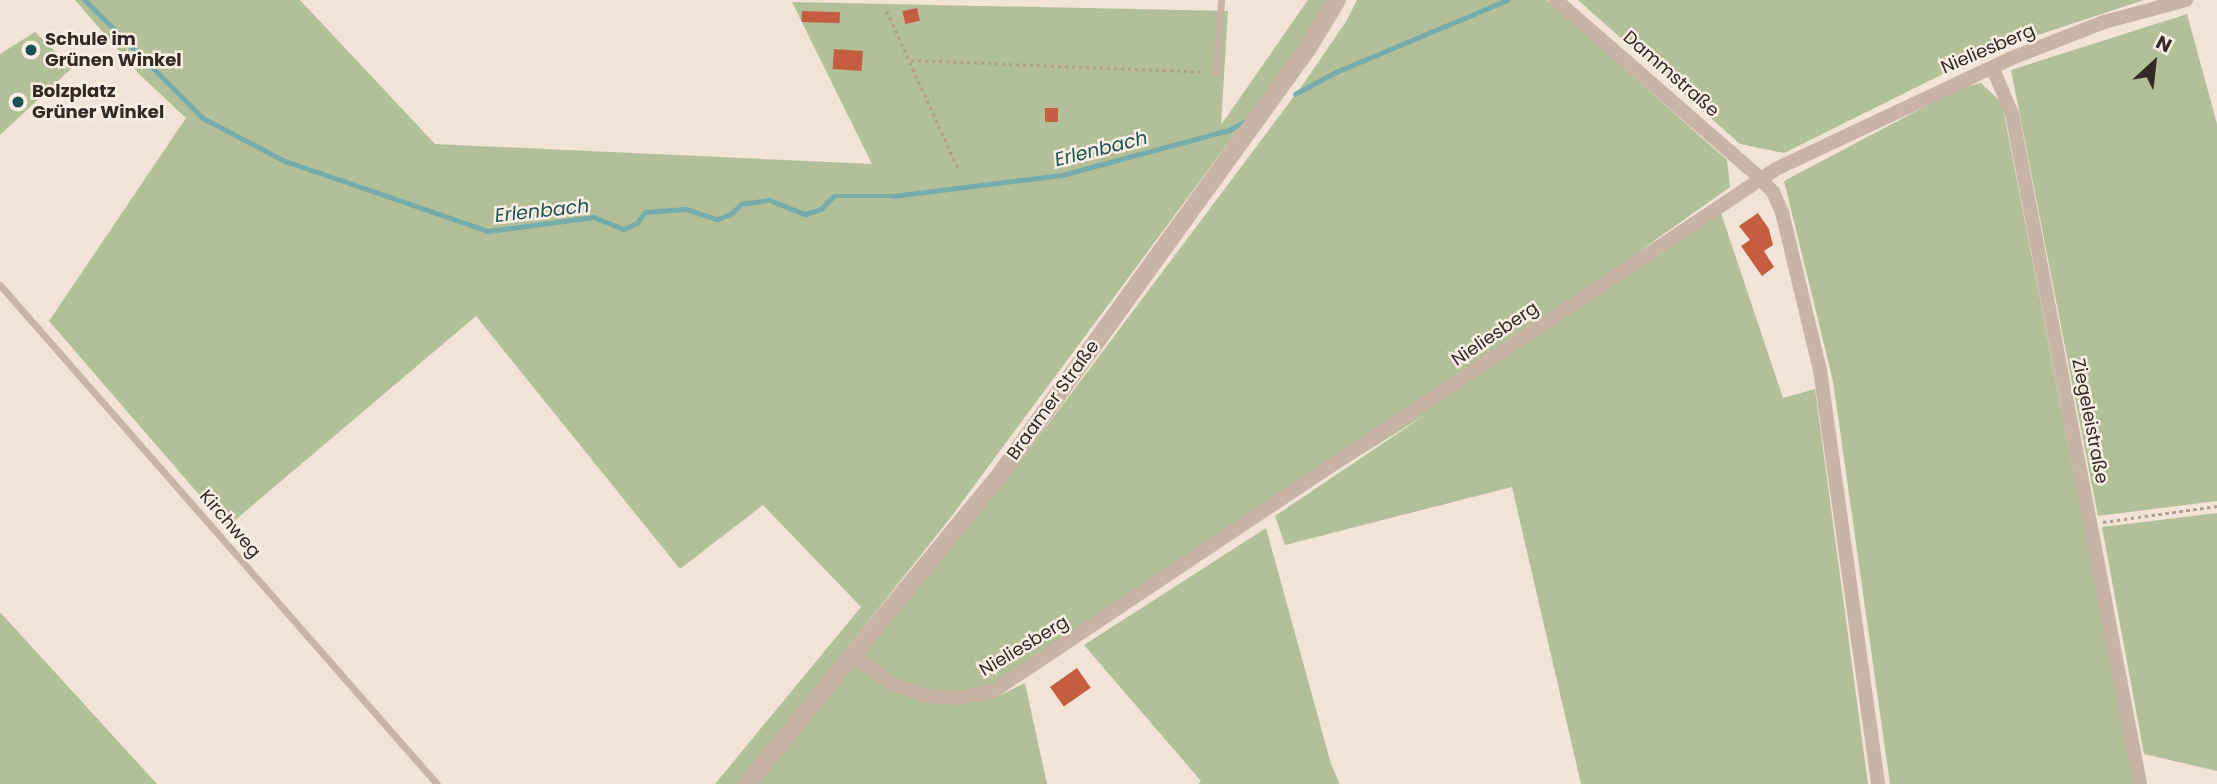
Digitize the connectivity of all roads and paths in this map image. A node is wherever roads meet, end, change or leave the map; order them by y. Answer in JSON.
{"nodes":[{"id":1,"x":1221,"y":0,"type":"edge"},
{"id":2,"x":1337,"y":0,"type":"edge"},
{"id":3,"x":1556,"y":0,"type":"edge"},
{"id":4,"x":2186,"y":0,"type":"edge"},
{"id":5,"x":887,"y":11,"type":"dead end"},
{"id":6,"x":911,"y":60,"type":"junction"},
{"id":7,"x":1993,"y":69,"type":"junction"},
{"id":8,"x":1216,"y":72,"type":"joint"},
{"id":9,"x":958,"y":168,"type":"dead end"},
{"id":10,"x":1760,"y":178,"type":"junction"},
{"id":11,"x":0,"y":285,"type":"edge"},
{"id":12,"x":2217,"y":506,"type":"edge"},
{"id":13,"x":2090,"y":524,"type":"junction"},
{"id":14,"x":852,"y":655,"type":"junction"},
{"id":15,"x":437,"y":784,"type":"edge"},
{"id":16,"x":747,"y":784,"type":"edge"},
{"id":17,"x":1878,"y":784,"type":"edge"},
{"id":18,"x":2140,"y":784,"type":"edge"}],
"edges":[{"from":1,"to":8,"type":"lane"},
{"from":2,"to":14,"type":"street","name":"Braamer Straße"},
{"from":3,"to":10,"type":"street","name":"Dammstraße"},
{"from":4,"to":7,"type":"street","name":"Nieliesberg"},
{"from":5,"to":6,"type":"path"},
{"from":6,"to":8,"type":"path"},
{"from":6,"to":9,"type":"path"},
{"from":7,"to":10,"type":"street","name":"Nieliesberg"},
{"from":7,"to":13,"type":"street","name":"Ziegeleistraße"},
{"from":10,"to":14,"type":"street","name":"Nieliesberg"},
{"from":10,"to":17,"type":"street"},
{"from":11,"to":15,"type":"lane","name":"Kirchweg"},
{"from":12,"to":13,"type":"path"},
{"from":13,"to":18,"type":"street","name":"Ziegeleistraße"},
{"from":14,"to":16,"type":"street","name":"Braamer Straße"}]}
